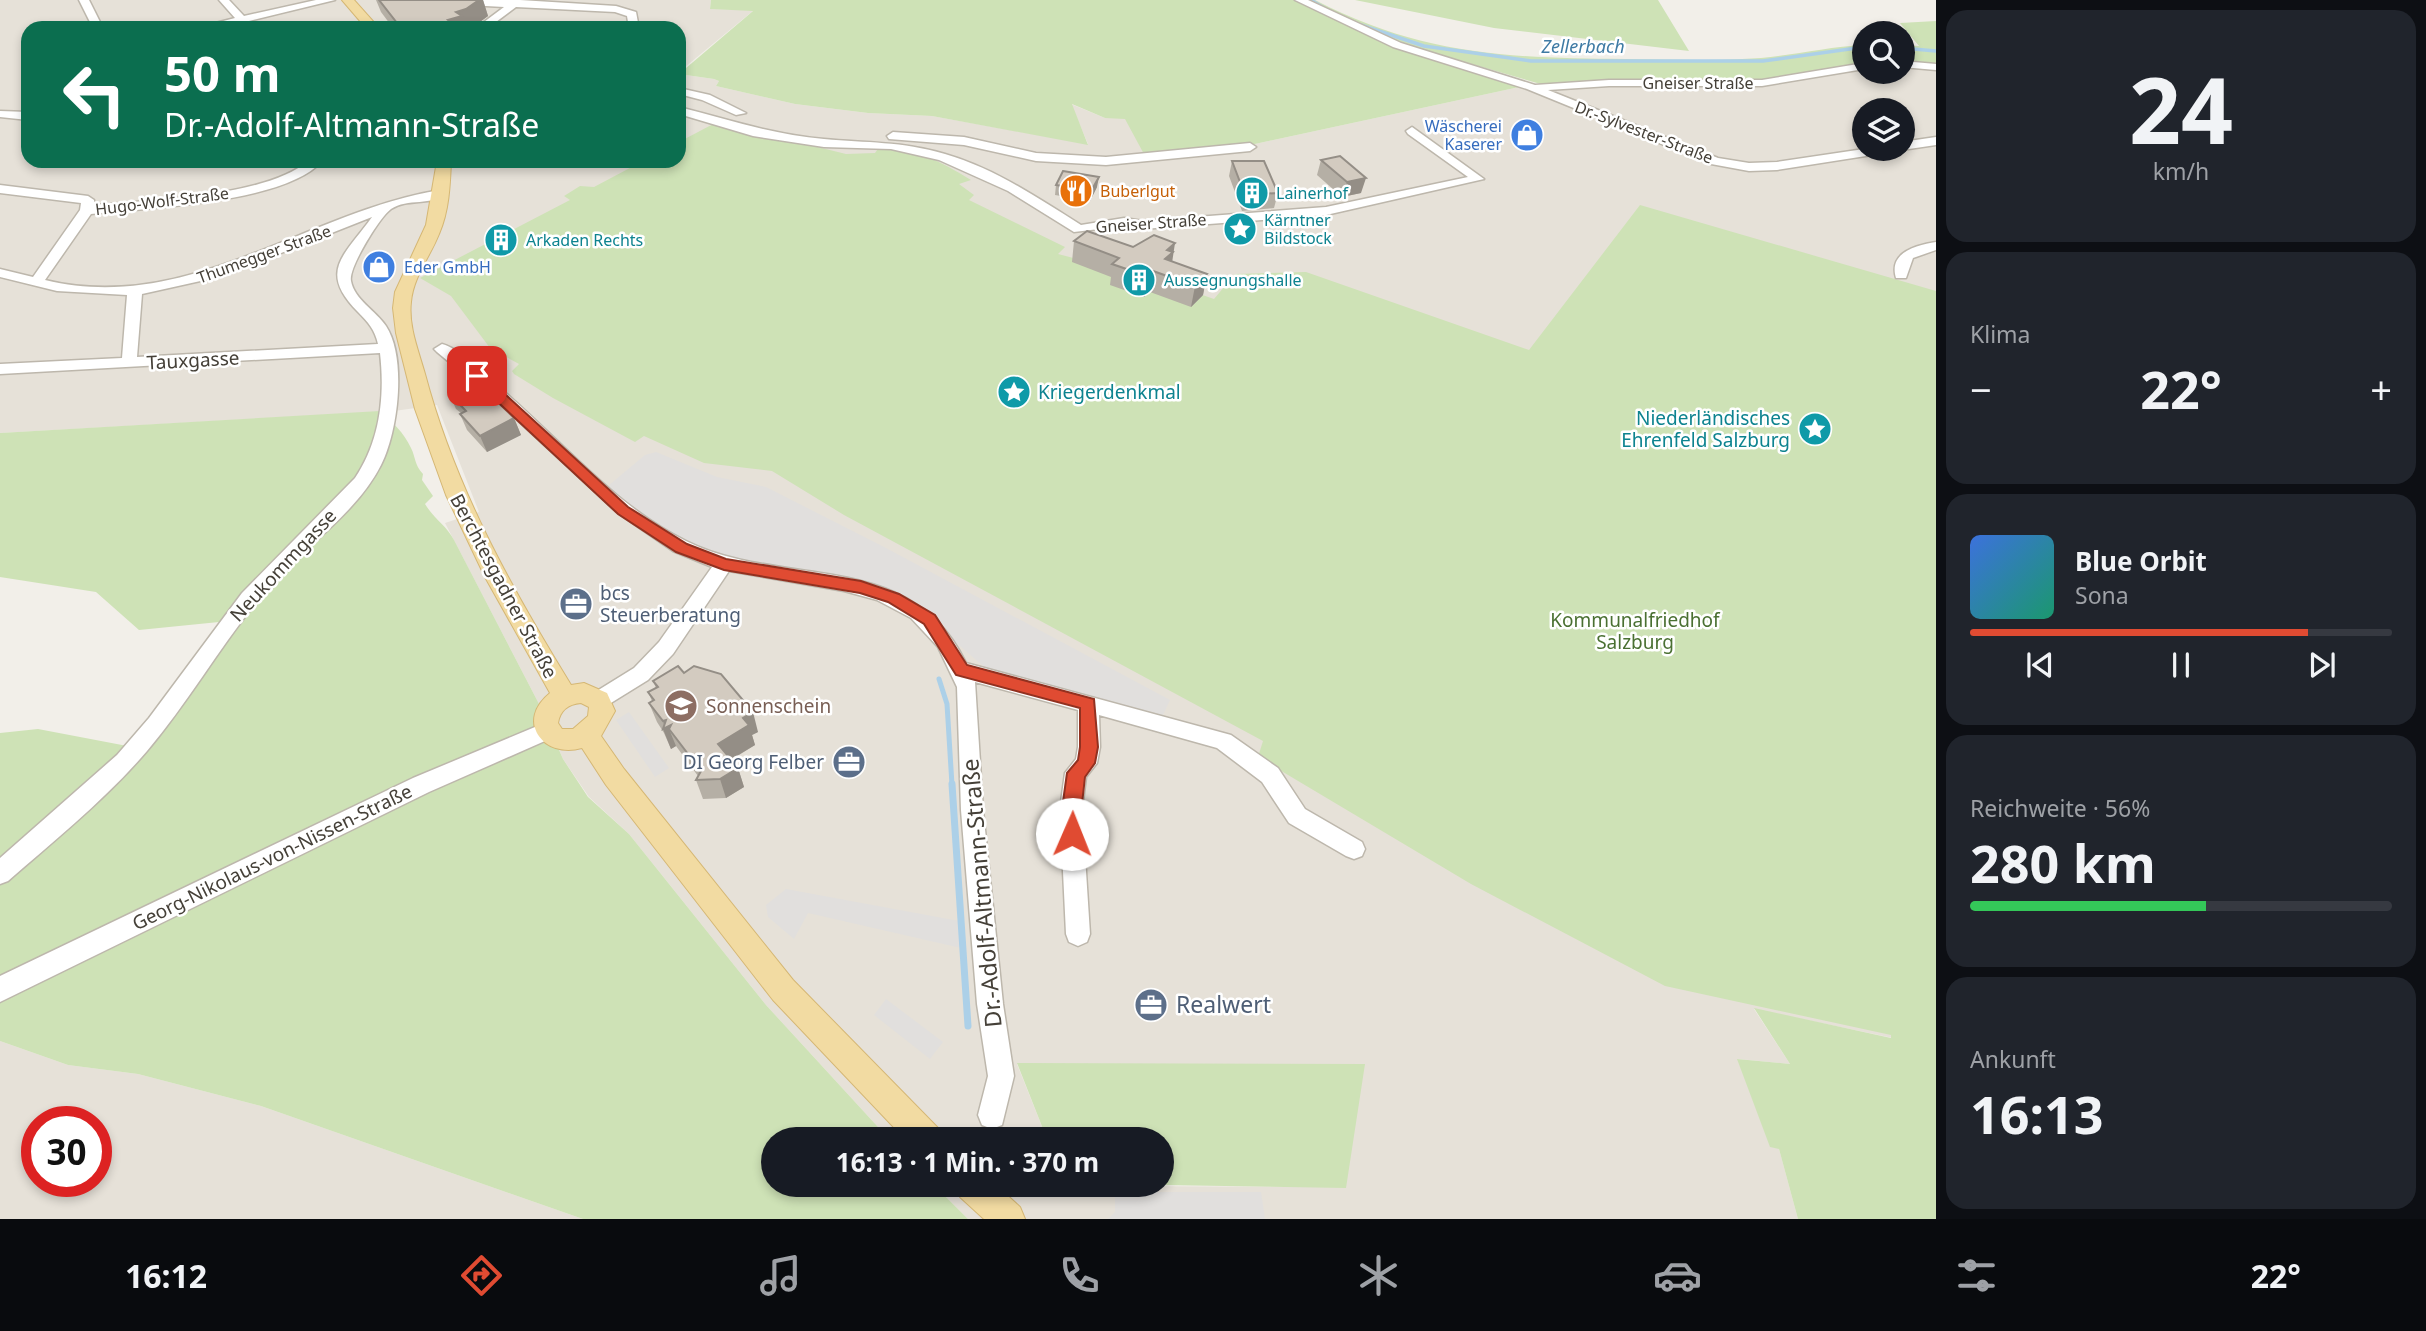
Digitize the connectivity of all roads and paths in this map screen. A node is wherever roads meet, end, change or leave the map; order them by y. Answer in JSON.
{"nodes":[{"id":1,"x":224,"y":0,"type":"edge"},
{"id":2,"x":330,"y":0,"type":"edge"},
{"id":3,"x":431,"y":0,"type":"edge"},
{"id":4,"x":1300,"y":0,"type":"edge"},
{"id":5,"x":88,"y":1,"type":"edge"},
{"id":6,"x":353,"y":1,"type":"edge"},
{"id":7,"x":517,"y":2,"type":"edge"},
{"id":8,"x":95,"y":21,"type":"edge"},
{"id":9,"x":245,"y":21,"type":"edge"},
{"id":10,"x":254,"y":21,"type":"edge"},
{"id":11,"x":368,"y":21,"type":"edge"},
{"id":12,"x":491,"y":21,"type":"edge"},
{"id":13,"x":635,"y":21,"type":"edge"},
{"id":14,"x":1915,"y":65,"type":"edge"},
{"id":15,"x":1936,"y":67,"type":"edge"},
{"id":16,"x":1852,"y":68,"type":"edge"},
{"id":17,"x":1531,"y":87,"type":"junction"},
{"id":18,"x":686,"y":93,"type":"edge"},
{"id":19,"x":686,"y":112,"type":"edge"},
{"id":20,"x":0,"y":114,"type":"edge"},
{"id":21,"x":21,"y":116,"type":"edge"},
{"id":22,"x":1412,"y":131,"type":"dead end"},
{"id":23,"x":1936,"y":142,"type":"edge"},
{"id":24,"x":1915,"y":144,"type":"edge"},
{"id":25,"x":1250,"y":148,"type":"dead end"},
{"id":26,"x":1852,"y":154,"type":"edge"},
{"id":27,"x":308,"y":168,"type":"edge"},
{"id":28,"x":443,"y":168,"type":"edge"},
{"id":29,"x":0,"y":189,"type":"edge"},
{"id":30,"x":440,"y":194,"type":"junction"},
{"id":31,"x":385,"y":208,"type":"junction"},
{"id":32,"x":87,"y":210,"type":"junction"},
{"id":33,"x":1936,"y":246,"type":"edge"},
{"id":34,"x":0,"y":273,"type":"edge"},
{"id":35,"x":1901,"y":275,"type":"dead end"},
{"id":36,"x":37,"y":281,"type":"junction"},
{"id":37,"x":135,"y":291,"type":"junction"},
{"id":38,"x":386,"y":348,"type":"junction"},
{"id":39,"x":442,"y":349,"type":"dead end"},
{"id":40,"x":129,"y":363,"type":"junction"},
{"id":41,"x":0,"y":369,"type":"edge"},
{"id":42,"x":724,"y":564,"type":"junction"},
{"id":43,"x":961,"y":670,"type":"junction"},
{"id":44,"x":565,"y":697,"type":"junction"},
{"id":45,"x":599,"y":701,"type":"junction"},
{"id":46,"x":1088,"y":704,"type":"junction"},
{"id":47,"x":547,"y":731,"type":"junction"},
{"id":48,"x":587,"y":734,"type":"junction"},
{"id":49,"x":1354,"y":849,"type":"dead end"},
{"id":50,"x":0,"y":873,"type":"edge"},
{"id":51,"x":1077,"y":934,"type":"dead end"},
{"id":52,"x":0,"y":989,"type":"edge"},
{"id":53,"x":992,"y":1115,"type":"dead end"},
{"id":54,"x":915,"y":1127,"type":"edge"},
{"id":55,"x":985,"y":1197,"type":"edge"},
{"id":56,"x":1008,"y":1219,"type":"edge"}],
"edges":[{"from":1,"to":9,"type":"street"},
{"from":2,"to":10,"type":"street"},
{"from":3,"to":7,"type":"street"},
{"from":4,"to":17,"type":"street"},
{"from":5,"to":8,"type":"street"},
{"from":6,"to":11,"type":"main road"},
{"from":7,"to":12,"type":"street"},
{"from":7,"to":13,"type":"street"},
{"from":14,"to":15,"type":"street"},
{"from":16,"to":17,"type":"street","name":"Gneiser Straße"},
{"from":17,"to":26,"type":"street","name":"Dr.-Sylvester-Straße"},
{"from":18,"to":25,"type":"street"},
{"from":19,"to":22,"type":"street","name":"Gneiser Straße"},
{"from":20,"to":21,"type":"street"},
{"from":23,"to":24,"type":"street"},
{"from":27,"to":32,"type":"street","name":"Hugo-Wolf-Straße"},
{"from":28,"to":30,"type":"main road","name":"Berchtesgadner Straße"},
{"from":29,"to":32,"type":"street"},
{"from":30,"to":31,"type":"street","name":"Thumegger Straße"},
{"from":30,"to":44,"type":"main road","name":"Berchtesgadner Straße"},
{"from":31,"to":37,"type":"street","name":"Thumegger Straße"},
{"from":31,"to":38,"type":"street","name":"Neukommgasse"},
{"from":32,"to":36,"type":"street","name":"Hugo-Wolf-Straße"},
{"from":33,"to":35,"type":"street"},
{"from":34,"to":36,"type":"street","name":"Thumegger Straße"},
{"from":36,"to":37,"type":"street","name":"Thumegger Straße"},
{"from":37,"to":40,"type":"street"},
{"from":38,"to":40,"type":"street","name":"Tauxgasse"},
{"from":38,"to":50,"type":"street","name":"Neukommgasse"},
{"from":39,"to":42,"type":"street","name":"Dr.-Adolf-Altmann-Straße"},
{"from":40,"to":41,"type":"street","name":"Tauxgasse"},
{"from":42,"to":43,"type":"street","name":"Dr.-Adolf-Altmann-Straße"},
{"from":42,"to":45,"type":"street"},
{"from":43,"to":46,"type":"street"},
{"from":43,"to":53,"type":"street","name":"Dr.-Adolf-Altmann-Straße"},
{"from":44,"to":45,"type":"main road","name":"Berchtesgadner Straße"},
{"from":44,"to":47,"type":"main road","name":"Berchtesgadner Straße"},
{"from":45,"to":48,"type":"main road"},
{"from":46,"to":49,"type":"street"},
{"from":46,"to":51,"type":"street"},
{"from":47,"to":48,"type":"main road"},
{"from":47,"to":52,"type":"street","name":"Georg-Nikolaus-von-Nissen-Straße"},
{"from":48,"to":54,"type":"main road"},
{"from":55,"to":56,"type":"main road"}]}
